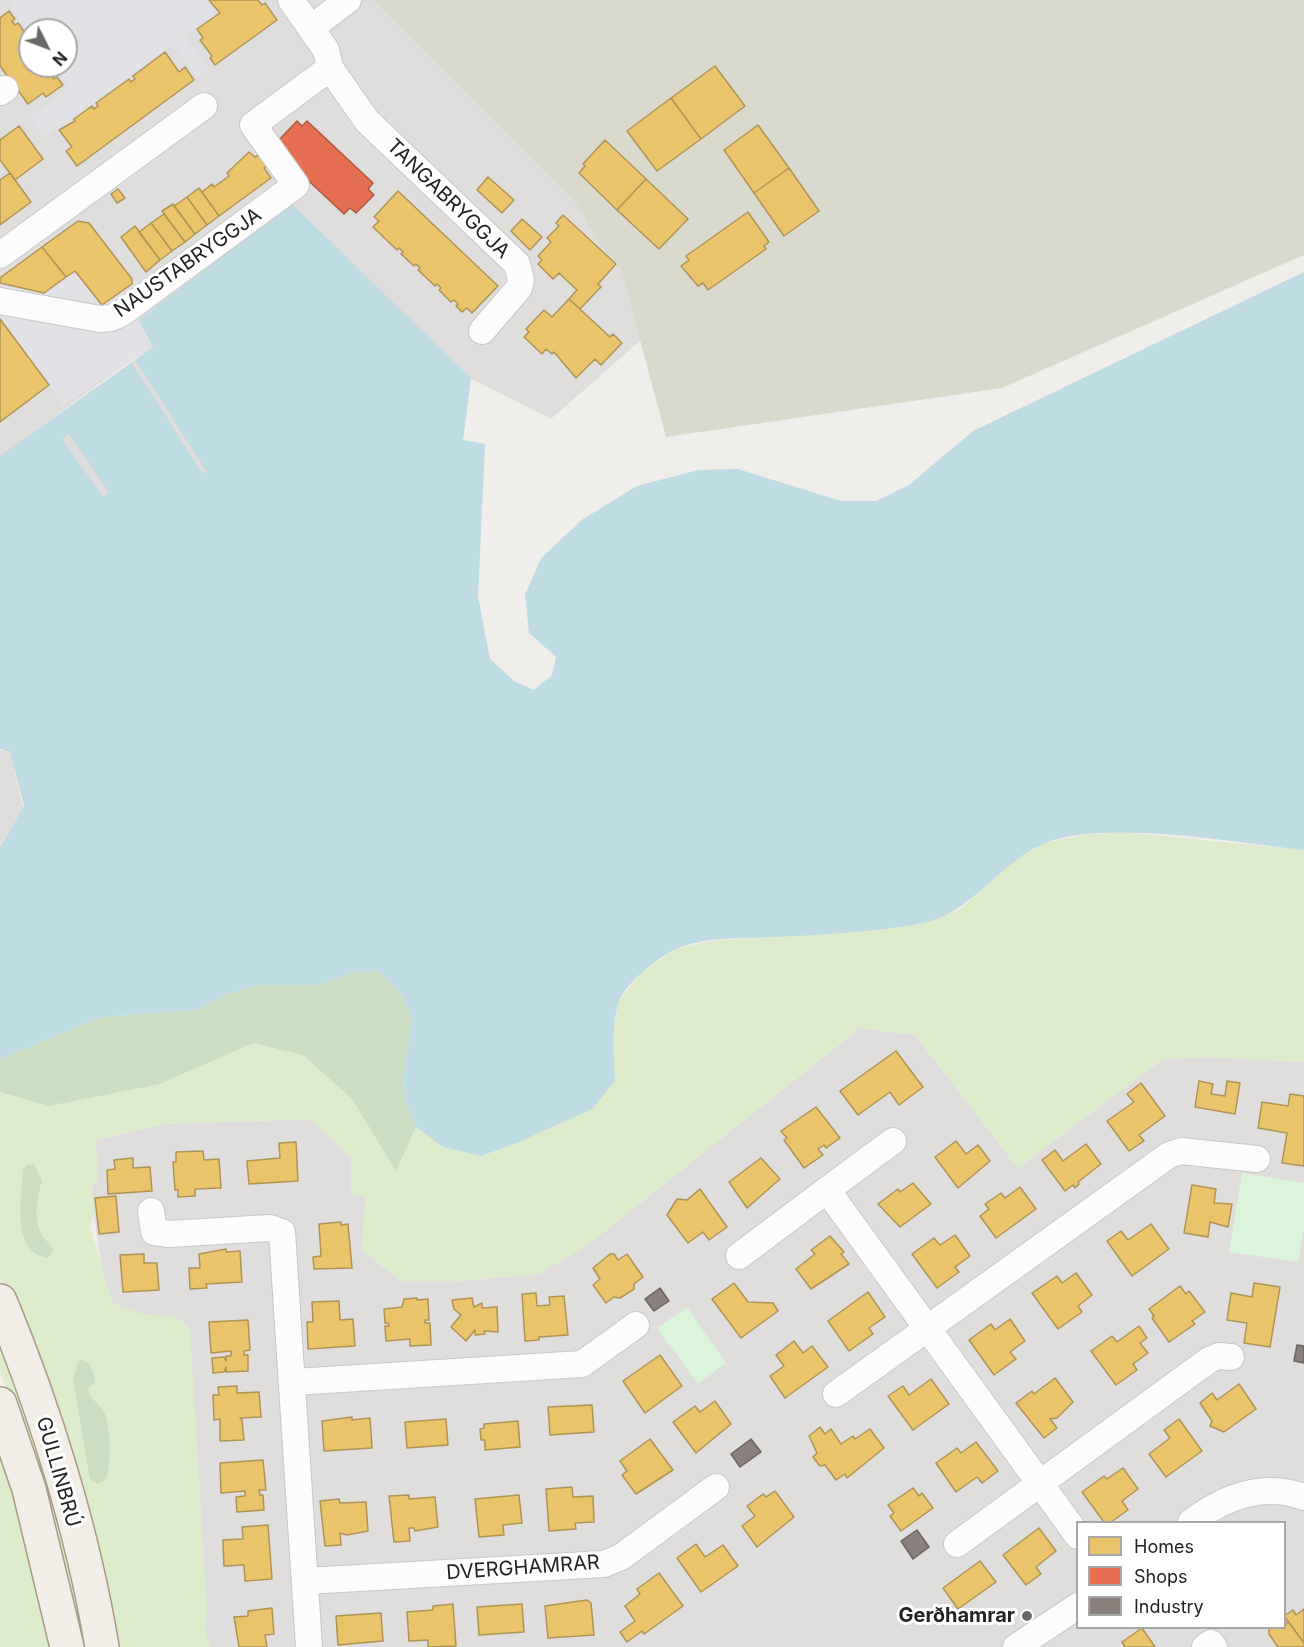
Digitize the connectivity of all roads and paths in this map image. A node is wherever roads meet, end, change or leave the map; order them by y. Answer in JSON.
{"nodes":[{"id":1,"x":291,"y":0,"type":"edge"},
{"id":2,"x":348,"y":0,"type":"edge"},
{"id":3,"x":311,"y":28,"type":"junction"},
{"id":4,"x":330,"y":68,"type":"junction"},
{"id":5,"x":204,"y":106,"type":"dead end"},
{"id":6,"x":0,"y":255,"type":"edge"},
{"id":7,"x":0,"y":301,"type":"edge"},
{"id":8,"x":482,"y":332,"type":"dead end"},
{"id":9,"x":892,"y":1141,"type":"dead end"},
{"id":10,"x":1257,"y":1159,"type":"dead end"},
{"id":11,"x":827,"y":1190,"type":"junction"},
{"id":12,"x":152,"y":1210,"type":"dead end"},
{"id":13,"x":739,"y":1256,"type":"dead end"},
{"id":14,"x":0,"y":1301,"type":"edge"},
{"id":15,"x":636,"y":1325,"type":"dead end"},
{"id":16,"x":928,"y":1329,"type":"junction"},
{"id":17,"x":1231,"y":1357,"type":"dead end"},
{"id":18,"x":294,"y":1382,"type":"junction"},
{"id":19,"x":836,"y":1394,"type":"dead end"},
{"id":20,"x":0,"y":1404,"type":"edge"},
{"id":21,"x":1039,"y":1484,"type":"junction"},
{"id":22,"x":716,"y":1487,"type":"dead end"},
{"id":23,"x":1304,"y":1497,"type":"edge"},
{"id":24,"x":1192,"y":1521,"type":"edge"},
{"id":25,"x":1076,"y":1535,"type":"edge"},
{"id":26,"x":957,"y":1544,"type":"dead end"},
{"id":27,"x":306,"y":1581,"type":"junction"},
{"id":28,"x":1076,"y":1607,"type":"edge"},
{"id":29,"x":67,"y":1647,"type":"edge"},
{"id":30,"x":102,"y":1647,"type":"edge"},
{"id":31,"x":309,"y":1647,"type":"edge"},
{"id":32,"x":1017,"y":1647,"type":"edge"},
{"id":33,"x":1205,"y":1647,"type":"edge"},
{"id":34,"x":1214,"y":1647,"type":"edge"}],
"edges":[{"from":1,"to":3,"type":"street","name":"TANGABRYGGJA"},
{"from":2,"to":3,"type":"street"},
{"from":3,"to":4,"type":"street","name":"TANGABRYGGJA"},
{"from":4,"to":7,"type":"street","name":"NAUSTABRYGGJA"},
{"from":4,"to":8,"type":"street","name":"TANGABRYGGJA"},
{"from":5,"to":6,"type":"street"},
{"from":9,"to":11,"type":"street"},
{"from":10,"to":16,"type":"street"},
{"from":11,"to":13,"type":"street"},
{"from":11,"to":16,"type":"street"},
{"from":12,"to":18,"type":"street"},
{"from":14,"to":30,"type":"main road","name":"GULLINBRÚ"},
{"from":15,"to":18,"type":"street"},
{"from":16,"to":19,"type":"street"},
{"from":16,"to":21,"type":"street"},
{"from":17,"to":21,"type":"street"},
{"from":18,"to":27,"type":"street"},
{"from":20,"to":29,"type":"main road","name":"GULLINBRÚ"},
{"from":21,"to":25,"type":"street"},
{"from":21,"to":26,"type":"street"},
{"from":22,"to":27,"type":"street","name":"DVERGHAMRAR"},
{"from":23,"to":24,"type":"street"},
{"from":27,"to":31,"type":"street"},
{"from":28,"to":32,"type":"street"},
{"from":33,"to":34,"type":"street"}]}
